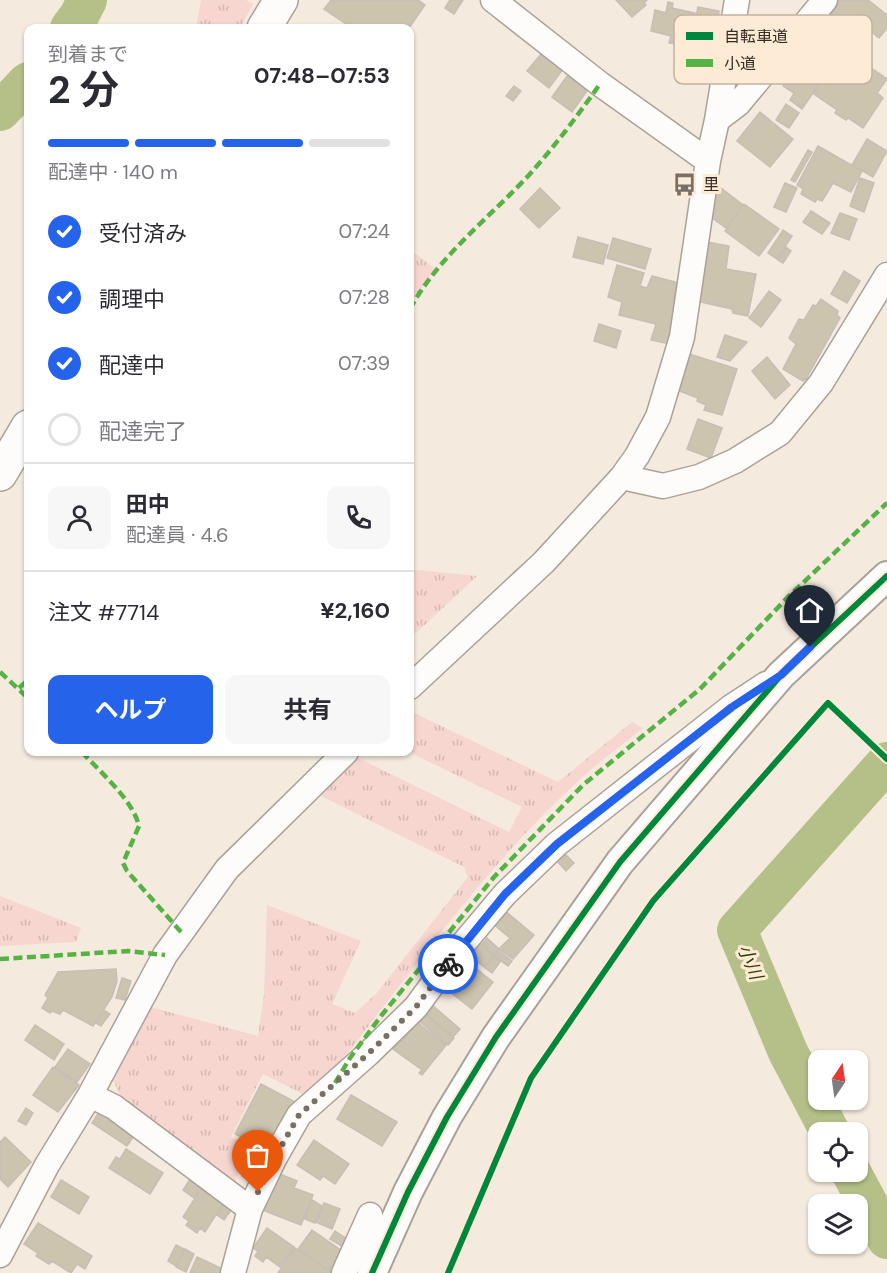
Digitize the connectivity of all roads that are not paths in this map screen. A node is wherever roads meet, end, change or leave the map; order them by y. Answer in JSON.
{"nodes":[{"id":1,"x":281,"y":0,"type":"edge"},
{"id":2,"x":493,"y":0,"type":"edge"},
{"id":3,"x":737,"y":0,"type":"edge"},
{"id":4,"x":825,"y":0,"type":"edge"},
{"id":5,"x":734,"y":15,"type":"edge"},
{"id":6,"x":812,"y":15,"type":"edge"},
{"id":7,"x":266,"y":24,"type":"edge"},
{"id":8,"x":723,"y":84,"type":"edge"},
{"id":9,"x":755,"y":84,"type":"edge"},
{"id":10,"x":717,"y":120,"type":"junction"},
{"id":11,"x":708,"y":161,"type":"junction"},
{"id":12,"x":887,"y":275,"type":"edge"},
{"id":13,"x":24,"y":434,"type":"edge"},
{"id":14,"x":0,"y":474,"type":"edge"},
{"id":15,"x":622,"y":477,"type":"junction"},
{"id":16,"x":887,"y":576,"type":"edge"},
{"id":17,"x":781,"y":675,"type":"junction"},
{"id":18,"x":414,"y":683,"type":"edge"},
{"id":19,"x":342,"y":756,"type":"edge"},
{"id":20,"x":90,"y":1095,"type":"junction"},
{"id":21,"x":250,"y":1209,"type":"junction"},
{"id":22,"x":370,"y":1215,"type":"dead end"},
{"id":23,"x":0,"y":1255,"type":"edge"},
{"id":24,"x":233,"y":1273,"type":"edge"},
{"id":25,"x":344,"y":1273,"type":"edge"},
{"id":26,"x":372,"y":1273,"type":"edge"}],
"edges":[{"from":1,"to":7,"type":"main road"},
{"from":2,"to":11,"type":"street"},
{"from":3,"to":5,"type":"street"},
{"from":4,"to":6,"type":"street"},
{"from":8,"to":10,"type":"street"},
{"from":9,"to":10,"type":"street"},
{"from":10,"to":11,"type":"street"},
{"from":11,"to":15,"type":"street"},
{"from":12,"to":15,"type":"street"},
{"from":13,"to":14,"type":"main road"},
{"from":15,"to":18,"type":"street"},
{"from":16,"to":17,"type":"street"},
{"from":17,"to":21,"type":"street"},
{"from":17,"to":26,"type":"street"},
{"from":19,"to":20,"type":"street"},
{"from":20,"to":21,"type":"street"},
{"from":20,"to":23,"type":"street"},
{"from":21,"to":24,"type":"street"},
{"from":22,"to":25,"type":"street"}]}
